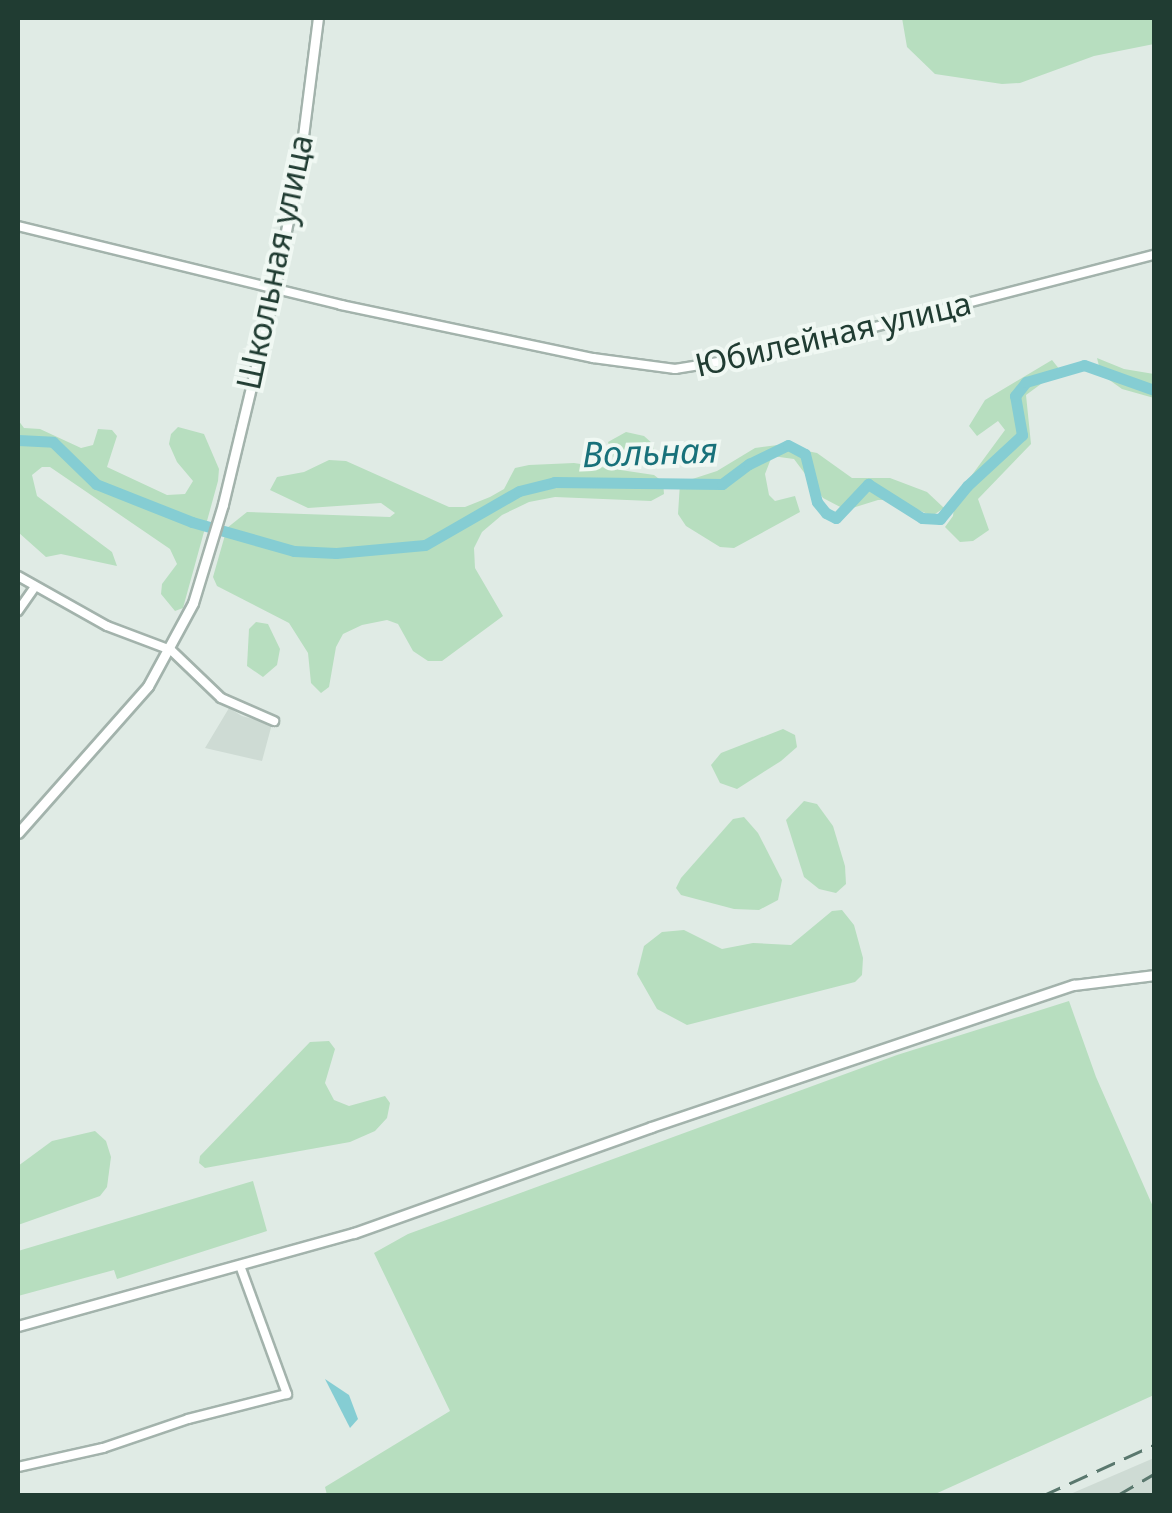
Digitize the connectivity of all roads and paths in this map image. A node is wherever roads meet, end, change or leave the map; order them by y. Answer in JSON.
{"nodes":[{"id":1,"x":318,"y":18,"type":"edge"},
{"id":2,"x":18,"y":226,"type":"edge"},
{"id":3,"x":1154,"y":255,"type":"edge"},
{"id":4,"x":274,"y":287,"type":"junction"},
{"id":5,"x":18,"y":576,"type":"edge"},
{"id":6,"x":35,"y":587,"type":"junction"},
{"id":7,"x":18,"y":611,"type":"edge"},
{"id":8,"x":171,"y":650,"type":"junction"},
{"id":9,"x":274,"y":721,"type":"dead end"},
{"id":10,"x":18,"y":833,"type":"edge"},
{"id":11,"x":1154,"y":974,"type":"edge"},
{"id":12,"x":240,"y":1268,"type":"junction"},
{"id":13,"x":18,"y":1326,"type":"edge"},
{"id":14,"x":18,"y":1467,"type":"edge"}],
"edges":[{"from":1,"to":4,"type":"street","name":"Школьная улица"},
{"from":2,"to":4,"type":"street","name":"Юбилейная улица"},
{"from":3,"to":4,"type":"street","name":"Юбилейная улица"},
{"from":4,"to":8,"type":"street","name":"Школьная улица"},
{"from":5,"to":6,"type":"street"},
{"from":6,"to":7,"type":"street"},
{"from":6,"to":8,"type":"street"},
{"from":8,"to":9,"type":"street"},
{"from":8,"to":10,"type":"street"},
{"from":11,"to":12,"type":"street"},
{"from":12,"to":13,"type":"street"},
{"from":12,"to":14,"type":"street"}]}
